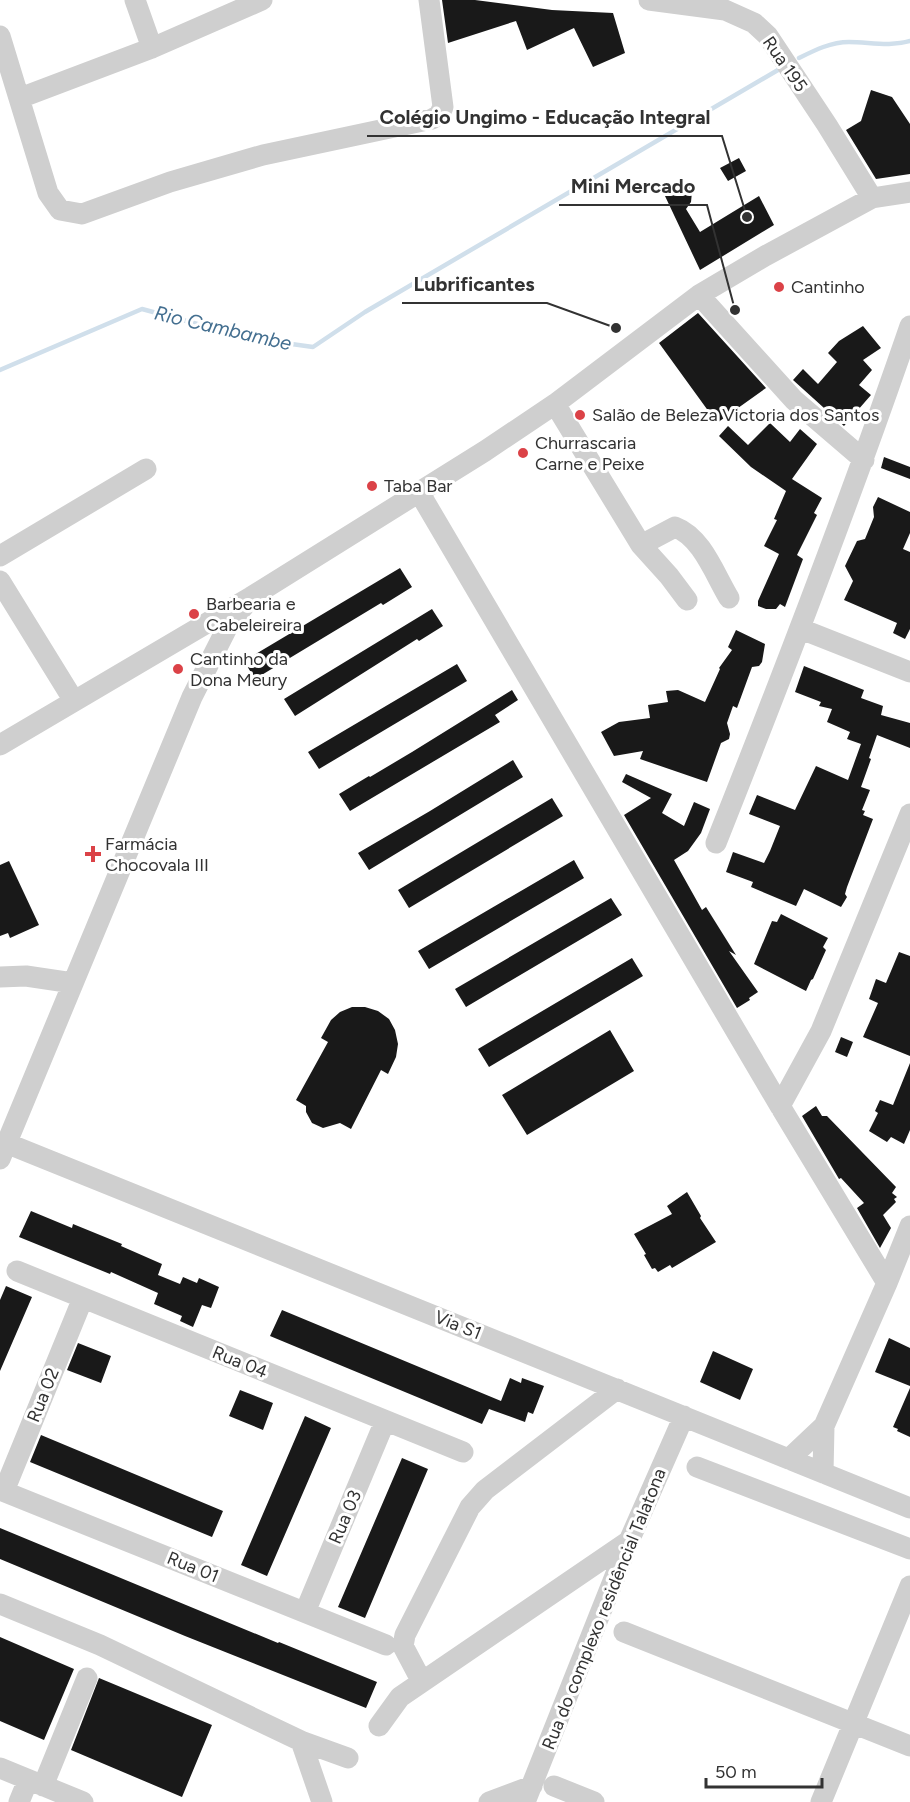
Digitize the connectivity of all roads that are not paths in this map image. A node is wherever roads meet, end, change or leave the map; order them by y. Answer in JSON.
{"nodes":[{"id":1,"x":135,"y":0,"type":"edge"},
{"id":2,"x":262,"y":0,"type":"edge"},
{"id":3,"x":429,"y":0,"type":"edge"},
{"id":4,"x":649,"y":0,"type":"edge"},
{"id":5,"x":673,"y":1,"type":"edge"},
{"id":6,"x":730,"y":5,"type":"edge"},
{"id":7,"x":0,"y":36,"type":"edge"},
{"id":8,"x":152,"y":48,"type":"junction"},
{"id":9,"x":20,"y":98,"type":"junction"},
{"id":10,"x":910,"y":192,"type":"edge"},
{"id":11,"x":872,"y":198,"type":"junction"},
{"id":12,"x":699,"y":295,"type":"junction"},
{"id":13,"x":910,"y":326,"type":"edge"},
{"id":14,"x":555,"y":404,"type":"junction"},
{"id":15,"x":864,"y":460,"type":"junction"},
{"id":16,"x":146,"y":469,"type":"dead end"},
{"id":17,"x":419,"y":492,"type":"junction"},
{"id":18,"x":641,"y":545,"type":"junction"},
{"id":19,"x":0,"y":556,"type":"edge"},
{"id":20,"x":0,"y":581,"type":"edge"},
{"id":21,"x":251,"y":597,"type":"junction"},
{"id":22,"x":729,"y":598,"type":"dead end"},
{"id":23,"x":687,"y":600,"type":"dead end"},
{"id":24,"x":801,"y":630,"type":"junction"},
{"id":25,"x":910,"y":672,"type":"edge"},
{"id":26,"x":74,"y":701,"type":"junction"},
{"id":27,"x":0,"y":745,"type":"edge"},
{"id":28,"x":910,"y":814,"type":"edge"},
{"id":29,"x":716,"y":843,"type":"dead end"},
{"id":30,"x":0,"y":977,"type":"edge"},
{"id":31,"x":73,"y":983,"type":"junction"},
{"id":32,"x":780,"y":1106,"type":"junction"},
{"id":33,"x":3,"y":1151,"type":"edge"},
{"id":34,"x":910,"y":1226,"type":"edge"},
{"id":35,"x":17,"y":1271,"type":"dead end"},
{"id":36,"x":887,"y":1283,"type":"junction"},
{"id":37,"x":83,"y":1298,"type":"junction"},
{"id":38,"x":617,"y":1389,"type":"junction"},
{"id":39,"x":684,"y":1416,"type":"junction"},
{"id":40,"x":385,"y":1421,"type":"junction"},
{"id":41,"x":824,"y":1426,"type":"junction"},
{"id":42,"x":463,"y":1452,"type":"dead end"},
{"id":43,"x":789,"y":1458,"type":"junction"},
{"id":44,"x":697,"y":1467,"type":"dead end"},
{"id":45,"x":823,"y":1473,"type":"junction"},
{"id":46,"x":2,"y":1490,"type":"edge"},
{"id":47,"x":910,"y":1508,"type":"edge"},
{"id":48,"x":629,"y":1541,"type":"junction"},
{"id":49,"x":910,"y":1549,"type":"edge"},
{"id":50,"x":910,"y":1586,"type":"edge"},
{"id":51,"x":0,"y":1605,"type":"edge"},
{"id":52,"x":305,"y":1612,"type":"junction"},
{"id":53,"x":624,"y":1632,"type":"dead end"},
{"id":54,"x":386,"y":1645,"type":"dead end"},
{"id":55,"x":87,"y":1678,"type":"dead end"},
{"id":56,"x":422,"y":1682,"type":"junction"},
{"id":57,"x":854,"y":1723,"type":"junction"},
{"id":58,"x":379,"y":1726,"type":"dead end"},
{"id":59,"x":301,"y":1741,"type":"junction"},
{"id":60,"x":910,"y":1746,"type":"edge"},
{"id":61,"x":348,"y":1758,"type":"dead end"},
{"id":62,"x":0,"y":1768,"type":"edge"},
{"id":63,"x":35,"y":1783,"type":"junction"},
{"id":64,"x":554,"y":1786,"type":"dead end"},
{"id":65,"x":528,"y":1794,"type":"edge"},
{"id":66,"x":19,"y":1802,"type":"edge"},
{"id":67,"x":83,"y":1802,"type":"edge"},
{"id":68,"x":322,"y":1802,"type":"edge"},
{"id":69,"x":489,"y":1802,"type":"edge"},
{"id":70,"x":594,"y":1802,"type":"edge"},
{"id":71,"x":821,"y":1802,"type":"edge"}],
"edges":[{"from":1,"to":8,"type":"street"},
{"from":2,"to":8,"type":"street"},
{"from":3,"to":9,"type":"street"},
{"from":4,"to":5,"type":"street","name":"Rua 195"},
{"from":5,"to":6,"type":"street","name":"Rua 195"},
{"from":6,"to":11,"type":"street","name":"Rua 195"},
{"from":7,"to":9,"type":"street"},
{"from":8,"to":9,"type":"street"},
{"from":10,"to":11,"type":"street"},
{"from":11,"to":12,"type":"street"},
{"from":12,"to":14,"type":"street"},
{"from":12,"to":15,"type":"street"},
{"from":13,"to":15,"type":"street"},
{"from":14,"to":17,"type":"street"},
{"from":14,"to":18,"type":"street"},
{"from":15,"to":24,"type":"street"},
{"from":16,"to":19,"type":"street"},
{"from":17,"to":21,"type":"street"},
{"from":17,"to":32,"type":"street"},
{"from":18,"to":22,"type":"street"},
{"from":18,"to":23,"type":"street"},
{"from":20,"to":26,"type":"street"},
{"from":21,"to":26,"type":"street"},
{"from":21,"to":31,"type":"street"},
{"from":24,"to":25,"type":"street"},
{"from":24,"to":29,"type":"street"},
{"from":26,"to":27,"type":"street"},
{"from":28,"to":32,"type":"street"},
{"from":30,"to":31,"type":"street"},
{"from":31,"to":33,"type":"street"},
{"from":32,"to":36,"type":"street"},
{"from":33,"to":38,"type":"street","name":"Via S1"},
{"from":34,"to":36,"type":"street"},
{"from":35,"to":37,"type":"street","name":"Rua 04"},
{"from":36,"to":41,"type":"street"},
{"from":37,"to":40,"type":"street","name":"Rua 04"},
{"from":37,"to":46,"type":"street","name":"Rua 02"},
{"from":38,"to":39,"type":"street","name":"Via S1"},
{"from":38,"to":56,"type":"street"},
{"from":39,"to":43,"type":"street","name":"Via S1"},
{"from":39,"to":48,"type":"street","name":"Rua do complexo residêncial Talatona"},
{"from":40,"to":42,"type":"street","name":"Rua 04"},
{"from":40,"to":52,"type":"street","name":"Rua 03"},
{"from":41,"to":43,"type":"street"},
{"from":41,"to":45,"type":"street"},
{"from":43,"to":45,"type":"street","name":"Via S1"},
{"from":44,"to":49,"type":"street"},
{"from":45,"to":47,"type":"street","name":"Via S1"},
{"from":46,"to":52,"type":"street","name":"Rua 01"},
{"from":48,"to":56,"type":"street"},
{"from":48,"to":65,"type":"street","name":"Rua do complexo residêncial Talatona"},
{"from":50,"to":57,"type":"street"},
{"from":51,"to":59,"type":"street"},
{"from":52,"to":54,"type":"street","name":"Rua 01"},
{"from":53,"to":57,"type":"street"},
{"from":55,"to":63,"type":"street"},
{"from":56,"to":58,"type":"street"},
{"from":57,"to":60,"type":"street"},
{"from":57,"to":71,"type":"street"},
{"from":59,"to":61,"type":"street"},
{"from":59,"to":68,"type":"street"},
{"from":62,"to":63,"type":"street"},
{"from":63,"to":66,"type":"street"},
{"from":63,"to":67,"type":"street"},
{"from":64,"to":70,"type":"street"},
{"from":65,"to":69,"type":"street"}]}
